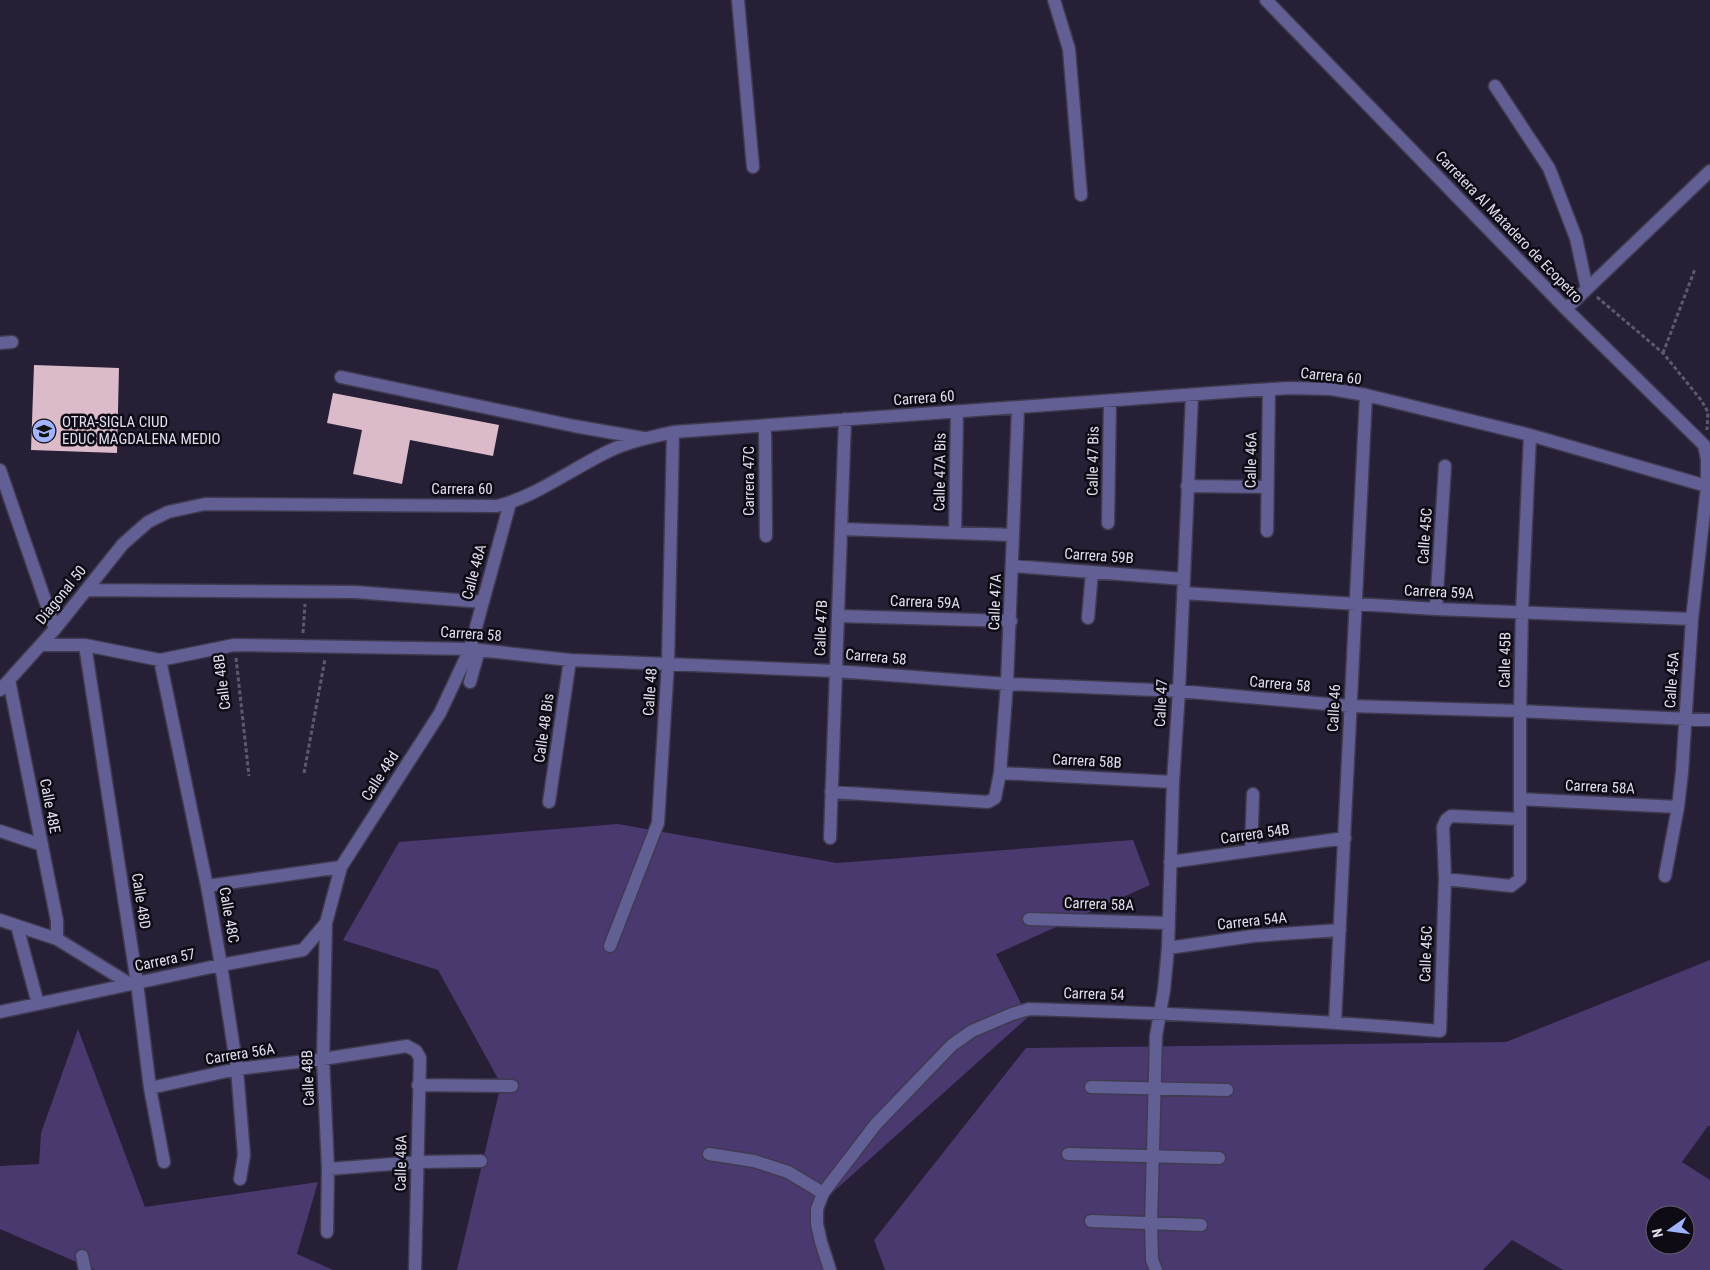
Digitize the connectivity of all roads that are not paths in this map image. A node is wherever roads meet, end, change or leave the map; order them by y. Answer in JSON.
{"nodes":[{"id":1,"x":738,"y":0,"type":"edge"},
{"id":2,"x":1054,"y":0,"type":"edge"},
{"id":3,"x":1266,"y":0,"type":"edge"},
{"id":4,"x":1495,"y":86,"type":"dead end"},
{"id":5,"x":753,"y":167,"type":"dead end"},
{"id":6,"x":1710,"y":171,"type":"edge"},
{"id":7,"x":1081,"y":195,"type":"dead end"},
{"id":8,"x":1587,"y":288,"type":"junction"},
{"id":9,"x":1566,"y":309,"type":"junction"},
{"id":10,"x":341,"y":377,"type":"dead end"},
{"id":11,"x":1269,"y":389,"type":"junction"},
{"id":12,"x":1192,"y":395,"type":"junction"},
{"id":13,"x":1366,"y":396,"type":"junction"},
{"id":14,"x":1110,"y":401,"type":"junction"},
{"id":15,"x":1018,"y":408,"type":"junction"},
{"id":16,"x":957,"y":412,"type":"junction"},
{"id":17,"x":845,"y":420,"type":"junction"},
{"id":18,"x":765,"y":426,"type":"junction"},
{"id":19,"x":672,"y":432,"type":"junction"},
{"id":20,"x":1530,"y":435,"type":"junction"},
{"id":21,"x":645,"y":439,"type":"junction"},
{"id":22,"x":1446,"y":466,"type":"dead end"},
{"id":23,"x":0,"y":470,"type":"edge"},
{"id":24,"x":1188,"y":486,"type":"junction"},
{"id":25,"x":1709,"y":486,"type":"edge"},
{"id":26,"x":1267,"y":487,"type":"junction"},
{"id":27,"x":510,"y":503,"type":"junction"},
{"id":28,"x":148,"y":522,"type":"joint"},
{"id":29,"x":1108,"y":523,"type":"dead end"},
{"id":30,"x":841,"y":530,"type":"junction"},
{"id":31,"x":1267,"y":531,"type":"dead end"},
{"id":32,"x":954,"y":533,"type":"junction"},
{"id":33,"x":1013,"y":535,"type":"junction"},
{"id":34,"x":766,"y":536,"type":"dead end"},
{"id":35,"x":1012,"y":566,"type":"junction"},
{"id":36,"x":1092,"y":572,"type":"junction"},
{"id":37,"x":1184,"y":579,"type":"junction"},
{"id":38,"x":86,"y":590,"type":"junction"},
{"id":39,"x":1183,"y":593,"type":"junction"},
{"id":40,"x":483,"y":602,"type":"junction"},
{"id":41,"x":1357,"y":603,"type":"junction"},
{"id":42,"x":1436,"y":609,"type":"junction"},
{"id":43,"x":1522,"y":612,"type":"junction"},
{"id":44,"x":838,"y":616,"type":"junction"},
{"id":45,"x":1088,"y":618,"type":"dead end"},
{"id":46,"x":1692,"y":619,"type":"junction"},
{"id":47,"x":1011,"y":621,"type":"junction"},
{"id":48,"x":55,"y":629,"type":"junction"},
{"id":49,"x":41,"y":645,"type":"junction"},
{"id":50,"x":85,"y":645,"type":"junction"},
{"id":51,"x":475,"y":650,"type":"junction"},
{"id":52,"x":160,"y":660,"type":"junction"},
{"id":53,"x":570,"y":660,"type":"junction"},
{"id":54,"x":668,"y":663,"type":"junction"},
{"id":55,"x":836,"y":670,"type":"junction"},
{"id":56,"x":9,"y":680,"type":"junction"},
{"id":57,"x":470,"y":682,"type":"dead end"},
{"id":58,"x":1007,"y":684,"type":"junction"},
{"id":59,"x":0,"y":690,"type":"edge"},
{"id":60,"x":1179,"y":691,"type":"junction"},
{"id":61,"x":1350,"y":706,"type":"junction"},
{"id":62,"x":1520,"y":711,"type":"junction"},
{"id":63,"x":1685,"y":719,"type":"junction"},
{"id":64,"x":1710,"y":720,"type":"edge"},
{"id":65,"x":1000,"y":773,"type":"junction"},
{"id":66,"x":1173,"y":782,"type":"junction"},
{"id":67,"x":831,"y":792,"type":"junction"},
{"id":68,"x":1253,"y":794,"type":"dead end"},
{"id":69,"x":1520,"y":799,"type":"junction"},
{"id":70,"x":549,"y":802,"type":"dead end"},
{"id":71,"x":1678,"y":807,"type":"junction"},
{"id":72,"x":1520,"y":819,"type":"junction"},
{"id":73,"x":0,"y":831,"type":"edge"},
{"id":74,"x":830,"y":838,"type":"dead end"},
{"id":75,"x":1344,"y":838,"type":"junction"},
{"id":76,"x":42,"y":845,"type":"junction"},
{"id":77,"x":1251,"y":851,"type":"junction"},
{"id":78,"x":1170,"y":862,"type":"junction"},
{"id":79,"x":341,"y":867,"type":"junction"},
{"id":80,"x":1665,"y":876,"type":"dead end"},
{"id":81,"x":1445,"y":879,"type":"junction"},
{"id":82,"x":207,"y":886,"type":"junction"},
{"id":83,"x":1029,"y":919,"type":"dead end"},
{"id":84,"x":0,"y":920,"type":"edge"},
{"id":85,"x":1168,"y":922,"type":"junction"},
{"id":86,"x":326,"y":923,"type":"junction"},
{"id":87,"x":17,"y":926,"type":"junction"},
{"id":88,"x":1340,"y":930,"type":"junction"},
{"id":89,"x":57,"y":939,"type":"junction"},
{"id":90,"x":610,"y":946,"type":"dead end"},
{"id":91,"x":1168,"y":948,"type":"junction"},
{"id":92,"x":221,"y":964,"type":"junction"},
{"id":93,"x":133,"y":983,"type":"junction"},
{"id":94,"x":38,"y":1004,"type":"junction"},
{"id":95,"x":0,"y":1012,"type":"edge"},
{"id":96,"x":1160,"y":1013,"type":"junction"},
{"id":97,"x":1335,"y":1022,"type":"junction"},
{"id":98,"x":1440,"y":1031,"type":"joint"},
{"id":99,"x":420,"y":1058,"type":"joint"},
{"id":100,"x":323,"y":1059,"type":"junction"},
{"id":101,"x":237,"y":1069,"type":"junction"},
{"id":102,"x":418,"y":1084,"type":"junction"},
{"id":103,"x":512,"y":1086,"type":"dead end"},
{"id":104,"x":1091,"y":1087,"type":"dead end"},
{"id":105,"x":150,"y":1088,"type":"junction"},
{"id":106,"x":1155,"y":1089,"type":"junction"},
{"id":107,"x":1227,"y":1090,"type":"dead end"},
{"id":108,"x":709,"y":1154,"type":"dead end"},
{"id":109,"x":1068,"y":1154,"type":"dead end"},
{"id":110,"x":1153,"y":1155,"type":"junction"},
{"id":111,"x":1219,"y":1158,"type":"dead end"},
{"id":112,"x":481,"y":1161,"type":"dead end"},
{"id":113,"x":164,"y":1162,"type":"dead end"},
{"id":114,"x":418,"y":1162,"type":"junction"},
{"id":115,"x":328,"y":1169,"type":"junction"},
{"id":116,"x":240,"y":1179,"type":"dead end"},
{"id":117,"x":823,"y":1193,"type":"junction"},
{"id":118,"x":1091,"y":1221,"type":"dead end"},
{"id":119,"x":1151,"y":1224,"type":"junction"},
{"id":120,"x":1201,"y":1225,"type":"dead end"},
{"id":121,"x":327,"y":1232,"type":"dead end"},
{"id":122,"x":82,"y":1256,"type":"dead end"},
{"id":123,"x":85,"y":1270,"type":"edge"},
{"id":124,"x":415,"y":1270,"type":"edge"},
{"id":125,"x":830,"y":1270,"type":"edge"},
{"id":126,"x":1156,"y":1270,"type":"edge"}],
"edges":[{"from":1,"to":5,"type":"street"},
{"from":2,"to":7,"type":"street"},
{"from":3,"to":9,"type":"street","name":"Carretera Al Matadero de Ecopetro"},
{"from":4,"to":8,"type":"street"},
{"from":6,"to":8,"type":"street"},
{"from":8,"to":9,"type":"street"},
{"from":9,"to":25,"type":"street","name":"Carretera Al Matadero de Ecopetro"},
{"from":10,"to":21,"type":"street"},
{"from":11,"to":12,"type":"street","name":"Carrera 60"},
{"from":11,"to":13,"type":"street","name":"Carrera 60"},
{"from":11,"to":26,"type":"street","name":"Calle 46A"},
{"from":12,"to":14,"type":"street","name":"Carrera 60"},
{"from":12,"to":24,"type":"street","name":"Calle 47"},
{"from":13,"to":20,"type":"street","name":"Carrera 60"},
{"from":13,"to":41,"type":"street","name":"Calle 46"},
{"from":14,"to":15,"type":"street","name":"Carrera 60"},
{"from":14,"to":29,"type":"street","name":"Calle 47 Bis"},
{"from":15,"to":16,"type":"street","name":"Carrera 60"},
{"from":15,"to":33,"type":"street","name":"Calle 47A"},
{"from":16,"to":17,"type":"street","name":"Carrera 60"},
{"from":16,"to":32,"type":"street","name":"Calle 47A Bis"},
{"from":17,"to":18,"type":"street","name":"Carrera 60"},
{"from":17,"to":30,"type":"street","name":"Calle 47B"},
{"from":18,"to":19,"type":"street","name":"Carrera 60"},
{"from":18,"to":34,"type":"street","name":"Carrera 47C"},
{"from":19,"to":21,"type":"street","name":"Carrera 60"},
{"from":19,"to":54,"type":"street","name":"Calle 48"},
{"from":20,"to":25,"type":"street","name":"Carrera 60"},
{"from":20,"to":43,"type":"street","name":"Calle 45B"},
{"from":21,"to":27,"type":"street","name":"Carrera 60"},
{"from":22,"to":42,"type":"street","name":"Calle 45C"},
{"from":23,"to":48,"type":"street"},
{"from":24,"to":26,"type":"street"},
{"from":24,"to":37,"type":"street","name":"Calle 47"},
{"from":25,"to":46,"type":"street","name":"Calle 45A"},
{"from":26,"to":31,"type":"street","name":"Calle 46A"},
{"from":27,"to":28,"type":"street","name":"Carrera 60"},
{"from":27,"to":40,"type":"street","name":"Calle 48A"},
{"from":28,"to":38,"type":"street","name":"Diagonal 50"},
{"from":30,"to":32,"type":"street"},
{"from":30,"to":44,"type":"street","name":"Calle 47B"},
{"from":32,"to":33,"type":"street"},
{"from":33,"to":35,"type":"street","name":"Calle 47A"},
{"from":35,"to":36,"type":"street","name":"Carrera 59B"},
{"from":35,"to":47,"type":"street","name":"Calle 47A"},
{"from":36,"to":37,"type":"street","name":"Carrera 59B"},
{"from":36,"to":45,"type":"street"},
{"from":37,"to":39,"type":"street","name":"Calle 47"},
{"from":38,"to":40,"type":"street"},
{"from":38,"to":48,"type":"street","name":"Diagonal 50"},
{"from":39,"to":41,"type":"street","name":"Carrera 59A"},
{"from":39,"to":60,"type":"street","name":"Calle 47"},
{"from":40,"to":51,"type":"street","name":"Calle 48A"},
{"from":41,"to":42,"type":"street","name":"Carrera 59A"},
{"from":41,"to":61,"type":"street","name":"Calle 46"},
{"from":42,"to":43,"type":"street","name":"Carrera 59A"},
{"from":43,"to":46,"type":"street","name":"Carrera 59A"},
{"from":43,"to":62,"type":"street","name":"Calle 45B"},
{"from":44,"to":47,"type":"street","name":"Carrera 59A"},
{"from":44,"to":55,"type":"street","name":"Calle 47B"},
{"from":46,"to":63,"type":"street","name":"Calle 45A"},
{"from":47,"to":58,"type":"street","name":"Calle 47A"},
{"from":48,"to":49,"type":"street","name":"Diagonal 50"},
{"from":49,"to":50,"type":"street","name":"Carrera 58"},
{"from":49,"to":56,"type":"street","name":"Diagonal 50"},
{"from":50,"to":52,"type":"street","name":"Carrera 58"},
{"from":50,"to":93,"type":"street","name":"Calle 48D"},
{"from":51,"to":52,"type":"street","name":"Carrera 58"},
{"from":51,"to":53,"type":"street","name":"Carrera 58"},
{"from":51,"to":57,"type":"street"},
{"from":51,"to":79,"type":"street","name":"Calle 48d"},
{"from":52,"to":82,"type":"street","name":"Calle 48C"},
{"from":53,"to":54,"type":"street","name":"Carrera 58"},
{"from":53,"to":70,"type":"street","name":"Calle 48 Bis"},
{"from":54,"to":55,"type":"street","name":"Carrera 58"},
{"from":54,"to":90,"type":"street","name":"Calle 48"},
{"from":55,"to":58,"type":"street","name":"Carrera 58"},
{"from":55,"to":67,"type":"street","name":"Calle 47B"},
{"from":56,"to":59,"type":"street","name":"Diagonal 50"},
{"from":56,"to":76,"type":"street","name":"Calle 48E"},
{"from":58,"to":60,"type":"street","name":"Carrera 58"},
{"from":58,"to":65,"type":"street","name":"Calle 47A"},
{"from":60,"to":61,"type":"street","name":"Carrera 58"},
{"from":60,"to":66,"type":"street","name":"Calle 47"},
{"from":61,"to":62,"type":"street","name":"Carrera 58"},
{"from":61,"to":75,"type":"street","name":"Calle 46"},
{"from":62,"to":63,"type":"street","name":"Carrera 58"},
{"from":62,"to":69,"type":"street","name":"Calle 45B"},
{"from":63,"to":64,"type":"street","name":"Carrera 58"},
{"from":63,"to":71,"type":"street","name":"Calle 45A"},
{"from":65,"to":66,"type":"street","name":"Carrera 58B"},
{"from":65,"to":67,"type":"street","name":"Calle 47A"},
{"from":66,"to":78,"type":"street","name":"Calle 47"},
{"from":67,"to":74,"type":"street","name":"Calle 47B"},
{"from":68,"to":77,"type":"street"},
{"from":69,"to":71,"type":"street","name":"Carrera 58A"},
{"from":69,"to":72,"type":"street","name":"Calle 45B"},
{"from":71,"to":80,"type":"street","name":"Calle 45A"},
{"from":72,"to":81,"type":"street","name":"Calle 45C"},
{"from":72,"to":81,"type":"street","name":"Calle 45B"},
{"from":73,"to":76,"type":"street"},
{"from":75,"to":77,"type":"street","name":"Carrera 54B"},
{"from":75,"to":88,"type":"street","name":"Calle 46"},
{"from":76,"to":89,"type":"street","name":"Calle 48E"},
{"from":77,"to":78,"type":"street","name":"Carrera 54B"},
{"from":78,"to":85,"type":"street","name":"Calle 47"},
{"from":79,"to":82,"type":"street"},
{"from":79,"to":86,"type":"street","name":"Calle 48d"},
{"from":81,"to":98,"type":"street","name":"Calle 45C"},
{"from":82,"to":92,"type":"street","name":"Calle 48C"},
{"from":83,"to":85,"type":"street","name":"Carrera 58A"},
{"from":84,"to":87,"type":"street"},
{"from":85,"to":91,"type":"street","name":"Calle 47"},
{"from":86,"to":92,"type":"street","name":"Carrera 57"},
{"from":86,"to":100,"type":"street","name":"Calle 48B"},
{"from":87,"to":89,"type":"street"},
{"from":87,"to":94,"type":"street"},
{"from":88,"to":91,"type":"street","name":"Carrera 54A"},
{"from":88,"to":97,"type":"street","name":"Calle 46"},
{"from":89,"to":93,"type":"street"},
{"from":91,"to":96,"type":"street","name":"Calle 47"},
{"from":92,"to":93,"type":"street","name":"Carrera 57"},
{"from":92,"to":101,"type":"street","name":"Calle 48C"},
{"from":93,"to":94,"type":"street","name":"Carrera 57"},
{"from":93,"to":105,"type":"street","name":"Calle 48D"},
{"from":94,"to":95,"type":"street","name":"Carrera 57"},
{"from":96,"to":97,"type":"street","name":"Carrera 54"},
{"from":96,"to":106,"type":"street","name":"Calle 47"},
{"from":96,"to":117,"type":"street","name":"Carrera 54"},
{"from":97,"to":98,"type":"street","name":"Carrera 54"},
{"from":99,"to":100,"type":"street","name":"Carrera 56A"},
{"from":99,"to":102,"type":"street","name":"Calle 48A"},
{"from":100,"to":101,"type":"street","name":"Carrera 56A"},
{"from":100,"to":115,"type":"street","name":"Calle 48B"},
{"from":101,"to":105,"type":"street","name":"Carrera 56A"},
{"from":101,"to":116,"type":"street","name":"Calle 48C"},
{"from":102,"to":103,"type":"street"},
{"from":102,"to":114,"type":"street","name":"Calle 48A"},
{"from":104,"to":106,"type":"street"},
{"from":105,"to":113,"type":"street","name":"Calle 48D"},
{"from":106,"to":107,"type":"street"},
{"from":106,"to":110,"type":"street","name":"Calle 47"},
{"from":108,"to":117,"type":"street"},
{"from":109,"to":110,"type":"street"},
{"from":110,"to":111,"type":"street"},
{"from":110,"to":119,"type":"street","name":"Calle 47"},
{"from":112,"to":114,"type":"street"},
{"from":114,"to":115,"type":"street"},
{"from":114,"to":124,"type":"street","name":"Calle 48A"},
{"from":115,"to":121,"type":"street","name":"Calle 48B"},
{"from":117,"to":125,"type":"street"},
{"from":118,"to":119,"type":"street"},
{"from":119,"to":120,"type":"street"},
{"from":119,"to":126,"type":"street","name":"Calle 47"},
{"from":122,"to":123,"type":"street"}]}
